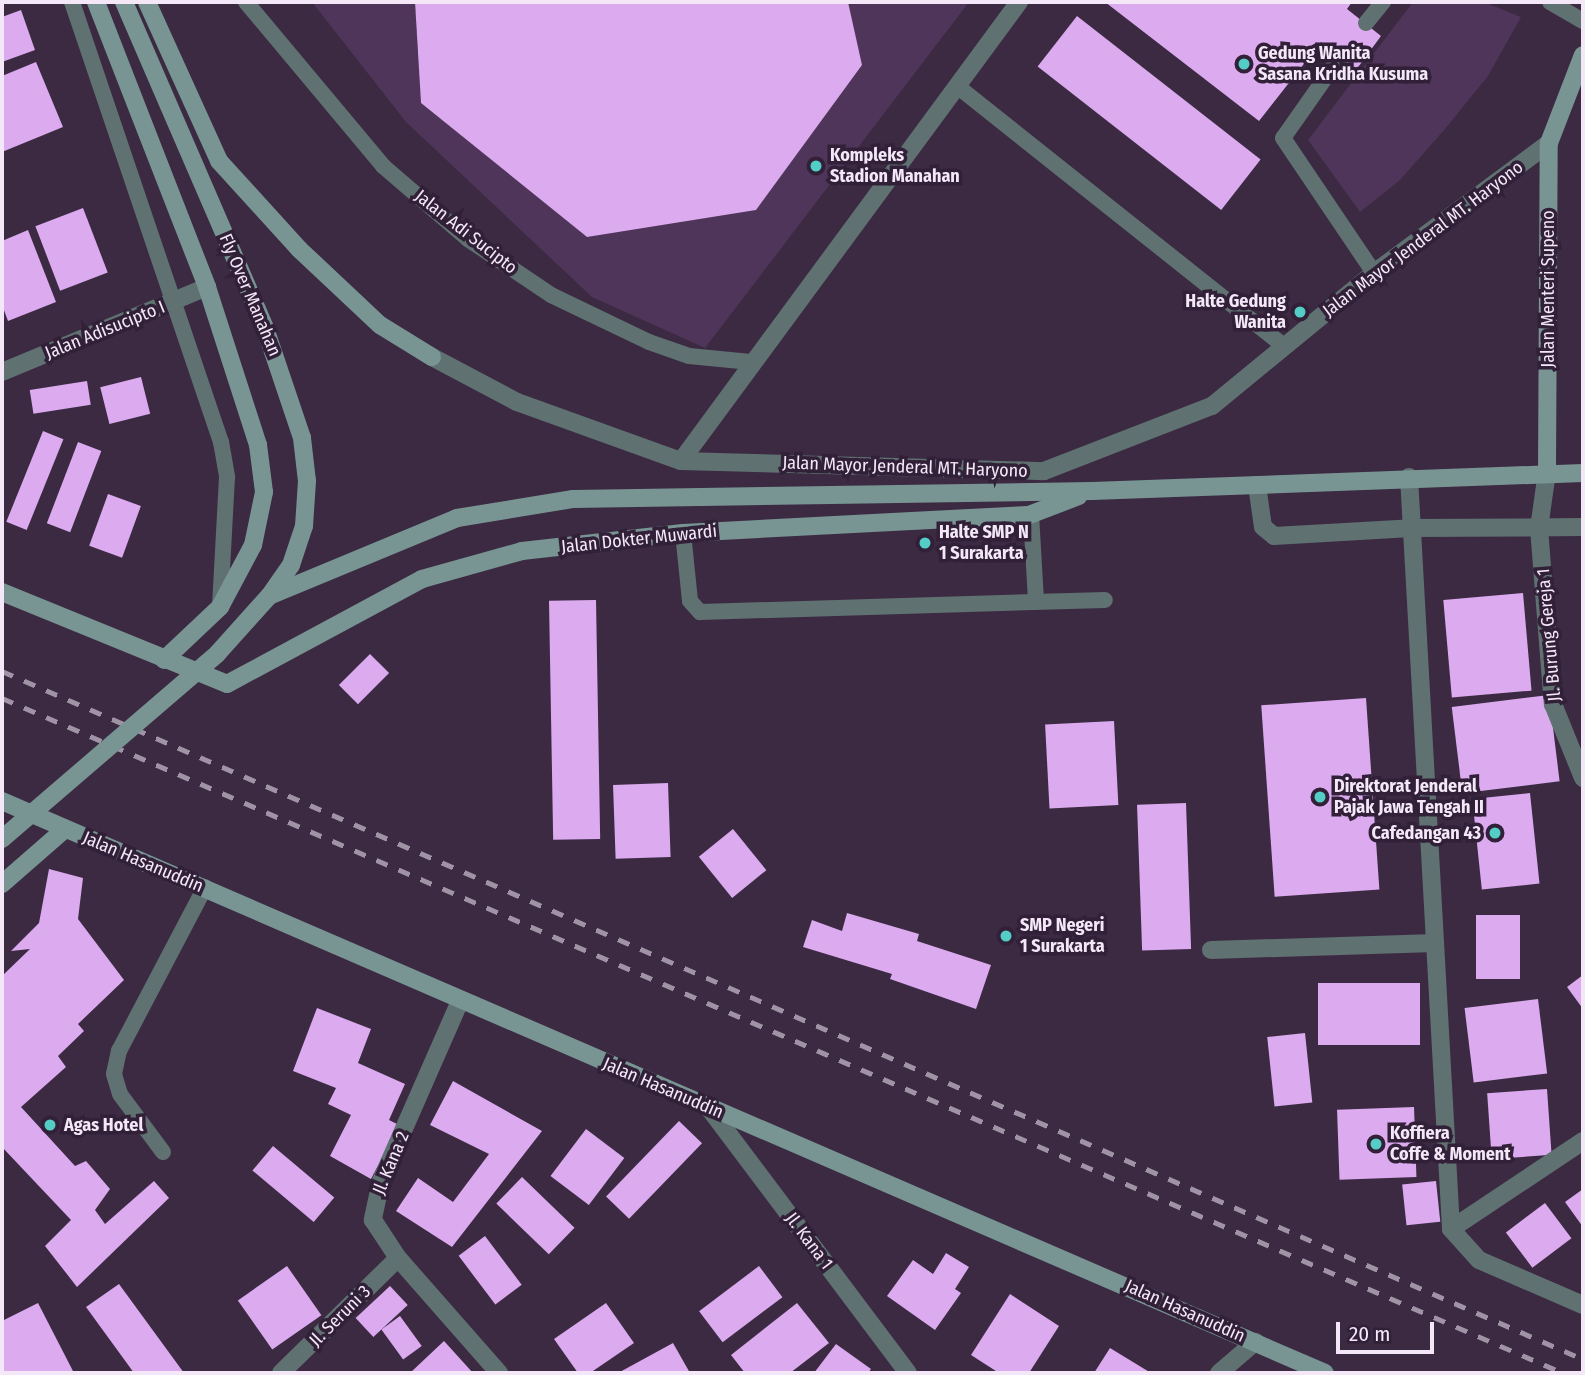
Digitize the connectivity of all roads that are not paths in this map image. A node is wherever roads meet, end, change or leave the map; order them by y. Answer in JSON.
{"nodes":[{"id":1,"x":72,"y":2,"type":"edge"},
{"id":2,"x":96,"y":2,"type":"edge"},
{"id":3,"x":124,"y":2,"type":"edge"},
{"id":4,"x":147,"y":2,"type":"edge"},
{"id":5,"x":246,"y":2,"type":"edge"},
{"id":6,"x":1019,"y":2,"type":"edge"},
{"id":7,"x":1383,"y":2,"type":"edge"},
{"id":8,"x":1550,"y":2,"type":"edge"},
{"id":9,"x":1583,"y":21,"type":"edge"},
{"id":10,"x":1366,"y":23,"type":"dead end"},
{"id":11,"x":1583,"y":55,"type":"edge"},
{"id":12,"x":1340,"y":57,"type":"dead end"},
{"id":13,"x":957,"y":86,"type":"junction"},
{"id":14,"x":136,"y":104,"type":"junction"},
{"id":15,"x":111,"y":112,"type":"junction"},
{"id":16,"x":1549,"y":143,"type":"junction"},
{"id":17,"x":1374,"y":273,"type":"junction"},
{"id":18,"x":207,"y":287,"type":"junction"},
{"id":19,"x":171,"y":303,"type":"junction"},
{"id":20,"x":1285,"y":347,"type":"junction"},
{"id":21,"x":432,"y":357,"type":"joint"},
{"id":22,"x":751,"y":362,"type":"junction"},
{"id":23,"x":2,"y":372,"type":"edge"},
{"id":24,"x":681,"y":461,"type":"junction"},
{"id":25,"x":1547,"y":472,"type":"junction"},
{"id":26,"x":1583,"y":473,"type":"edge"},
{"id":27,"x":1409,"y":477,"type":"junction"},
{"id":28,"x":1257,"y":485,"type":"junction"},
{"id":29,"x":1092,"y":491,"type":"junction"},
{"id":30,"x":1031,"y":514,"type":"junction"},
{"id":31,"x":1411,"y":527,"type":"junction"},
{"id":32,"x":1583,"y":527,"type":"edge"},
{"id":33,"x":1539,"y":528,"type":"junction"},
{"id":34,"x":683,"y":533,"type":"junction"},
{"id":35,"x":2,"y":592,"type":"edge"},
{"id":36,"x":269,"y":596,"type":"junction"},
{"id":37,"x":1105,"y":600,"type":"dead end"},
{"id":38,"x":1036,"y":602,"type":"junction"},
{"id":39,"x":220,"y":607,"type":"junction"},
{"id":40,"x":164,"y":660,"type":"junction"},
{"id":41,"x":1583,"y":778,"type":"edge"},
{"id":42,"x":2,"y":802,"type":"edge"},
{"id":43,"x":65,"y":829,"type":"junction"},
{"id":44,"x":2,"y":839,"type":"edge"},
{"id":45,"x":2,"y":884,"type":"edge"},
{"id":46,"x":205,"y":887,"type":"junction"},
{"id":47,"x":1435,"y":943,"type":"junction"},
{"id":48,"x":1210,"y":950,"type":"dead end"},
{"id":49,"x":460,"y":1001,"type":"junction"},
{"id":50,"x":709,"y":1108,"type":"junction"},
{"id":51,"x":1583,"y":1141,"type":"edge"},
{"id":52,"x":163,"y":1152,"type":"dead end"},
{"id":53,"x":1451,"y":1229,"type":"junction"},
{"id":54,"x":398,"y":1258,"type":"junction"},
{"id":55,"x":1583,"y":1305,"type":"edge"},
{"id":56,"x":1255,"y":1342,"type":"junction"},
{"id":57,"x":281,"y":1373,"type":"edge"},
{"id":58,"x":499,"y":1373,"type":"edge"},
{"id":59,"x":908,"y":1373,"type":"edge"},
{"id":60,"x":1219,"y":1373,"type":"edge"},
{"id":61,"x":1325,"y":1373,"type":"edge"}],
"edges":[{"from":1,"to":15,"type":"lane"},
{"from":2,"to":14,"type":"main road"},
{"from":3,"to":36,"type":"main road","name":"Fly Over Manahan"},
{"from":4,"to":21,"type":"main road"},
{"from":5,"to":22,"type":"lane","name":"Jalan Adi Sucipto"},
{"from":6,"to":13,"type":"street"},
{"from":7,"to":10,"type":"lane"},
{"from":8,"to":9,"type":"lane"},
{"from":11,"to":16,"type":"main road","name":"Jalan Menteri Supeno"},
{"from":12,"to":17,"type":"lane"},
{"from":13,"to":20,"type":"lane"},
{"from":13,"to":22,"type":"street"},
{"from":14,"to":15,"type":"lane"},
{"from":14,"to":18,"type":"main road"},
{"from":15,"to":19,"type":"lane"},
{"from":16,"to":17,"type":"street","name":"Jalan Mayor Jenderal MT. Haryono"},
{"from":16,"to":25,"type":"main road","name":"Jalan Menteri Supeno"},
{"from":17,"to":20,"type":"street","name":"Jalan Mayor Jenderal MT. Haryono"},
{"from":18,"to":19,"type":"street","name":"Jalan Adisucipto I"},
{"from":18,"to":39,"type":"main road"},
{"from":19,"to":23,"type":"street","name":"Jalan Adisucipto I"},
{"from":19,"to":39,"type":"lane"},
{"from":20,"to":24,"type":"street","name":"Jalan Mayor Jenderal MT. Haryono"},
{"from":21,"to":24,"type":"street","name":"Jalan Mayor Jenderal MT. Haryono"},
{"from":22,"to":24,"type":"street"},
{"from":25,"to":26,"type":"main road"},
{"from":25,"to":27,"type":"main road"},
{"from":25,"to":33,"type":"street","name":"Jalan Menteri Supeno"},
{"from":27,"to":28,"type":"main road"},
{"from":27,"to":31,"type":"street"},
{"from":28,"to":29,"type":"main road"},
{"from":28,"to":31,"type":"street"},
{"from":29,"to":30,"type":"main road","name":"Jalan Dokter Muwardi"},
{"from":29,"to":36,"type":"main road","name":"Fly Over Manahan"},
{"from":30,"to":34,"type":"main road","name":"Jalan Dokter Muwardi"},
{"from":30,"to":38,"type":"lane"},
{"from":31,"to":33,"type":"street"},
{"from":31,"to":47,"type":"street"},
{"from":32,"to":33,"type":"street"},
{"from":33,"to":41,"type":"street","name":"Jl. Burung Gereja 1"},
{"from":34,"to":38,"type":"lane"},
{"from":34,"to":40,"type":"main road","name":"Jalan Dokter Muwardi"},
{"from":35,"to":40,"type":"main road"},
{"from":36,"to":44,"type":"main road","name":"Fly Over Manahan","bridge":true},
{"from":37,"to":38,"type":"lane"},
{"from":39,"to":40,"type":"main road"},
{"from":42,"to":43,"type":"main road","name":"Jalan Hasanuddin"},
{"from":43,"to":45,"type":"main road"},
{"from":43,"to":46,"type":"main road","name":"Jalan Hasanuddin"},
{"from":46,"to":49,"type":"main road","name":"Jalan Hasanuddin"},
{"from":46,"to":52,"type":"lane"},
{"from":47,"to":48,"type":"street"},
{"from":47,"to":53,"type":"street"},
{"from":49,"to":50,"type":"main road","name":"Jalan Hasanuddin"},
{"from":49,"to":54,"type":"street","name":"Jl. Kana 2"},
{"from":50,"to":56,"type":"main road","name":"Jalan Hasanuddin"},
{"from":50,"to":59,"type":"street","name":"Jl. Kana 1"},
{"from":51,"to":53,"type":"street"},
{"from":53,"to":55,"type":"street"},
{"from":54,"to":57,"type":"street","name":"Jl. Seruni 3"},
{"from":54,"to":58,"type":"street","name":"Jl. Kana 2"},
{"from":56,"to":60,"type":"street"},
{"from":56,"to":61,"type":"main road","name":"Jalan Hasanuddin"}]}
